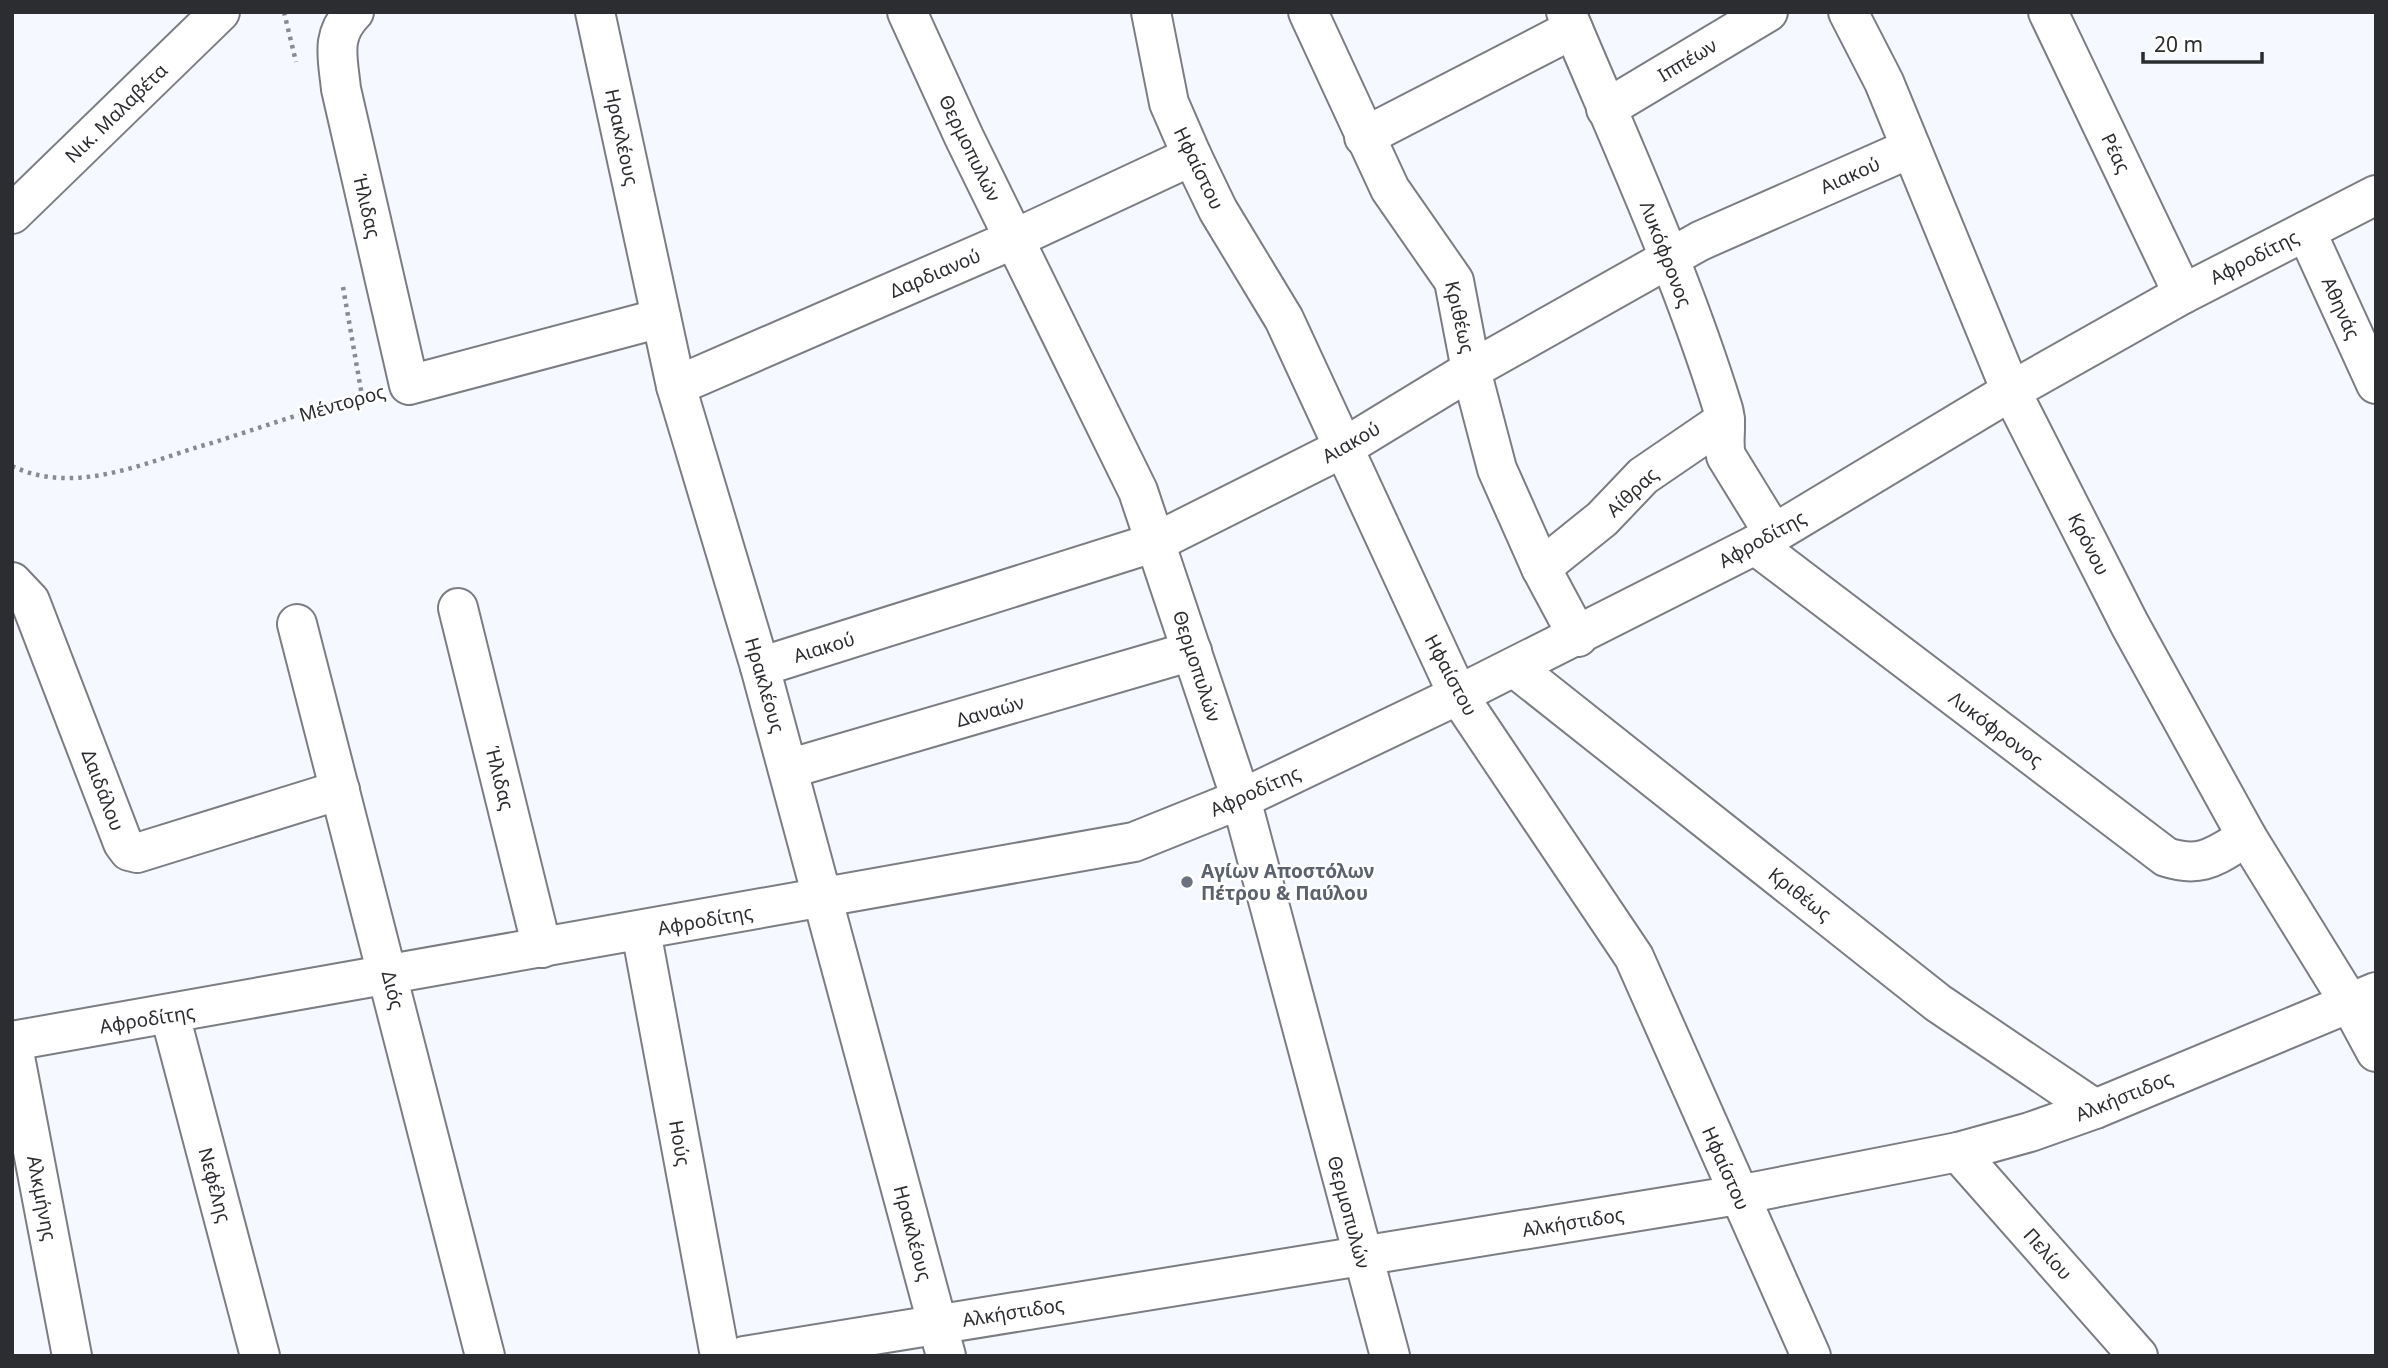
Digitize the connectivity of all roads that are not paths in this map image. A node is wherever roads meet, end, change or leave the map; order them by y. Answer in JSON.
{"nodes":[{"id":1,"x":220,"y":12,"type":"edge"},
{"id":2,"x":595,"y":12,"type":"edge"},
{"id":3,"x":907,"y":12,"type":"edge"},
{"id":4,"x":1151,"y":12,"type":"edge"},
{"id":5,"x":1308,"y":12,"type":"edge"},
{"id":6,"x":1768,"y":12,"type":"edge"},
{"id":7,"x":1848,"y":12,"type":"edge"},
{"id":8,"x":2049,"y":12,"type":"edge"},
{"id":9,"x":347,"y":19,"type":"edge"},
{"id":10,"x":1570,"y":20,"type":"edge"},
{"id":11,"x":1606,"y":109,"type":"junction"},
{"id":12,"x":1364,"y":137,"type":"junction"},
{"id":13,"x":1911,"y":148,"type":"junction"},
{"id":14,"x":1192,"y":156,"type":"junction"},
{"id":15,"x":2376,"y":195,"type":"edge"},
{"id":16,"x":12,"y":214,"type":"edge"},
{"id":17,"x":2306,"y":231,"type":"junction"},
{"id":18,"x":1014,"y":239,"type":"junction"},
{"id":19,"x":1670,"y":258,"type":"junction"},
{"id":20,"x":2183,"y":294,"type":"junction"},
{"id":21,"x":661,"y":318,"type":"junction"},
{"id":22,"x":1471,"y":370,"type":"junction"},
{"id":23,"x":2376,"y":384,"type":"edge"},
{"id":24,"x":409,"y":385,"type":"joint"},
{"id":25,"x":676,"y":386,"type":"junction"},
{"id":26,"x":2011,"y":391,"type":"junction"},
{"id":27,"x":1725,"y":419,"type":"junction"},
{"id":28,"x":1343,"y":448,"type":"junction"},
{"id":29,"x":1765,"y":539,"type":"junction"},
{"id":30,"x":1157,"y":542,"type":"junction"},
{"id":31,"x":1541,"y":568,"type":"junction"},
{"id":32,"x":21,"y":591,"type":"edge"},
{"id":33,"x":458,"y":608,"type":"dead end"},
{"id":34,"x":297,"y":624,"type":"dead end"},
{"id":35,"x":1578,"y":637,"type":"junction"},
{"id":36,"x":1192,"y":651,"type":"junction"},
{"id":37,"x":760,"y":667,"type":"junction"},
{"id":38,"x":1515,"y":668,"type":"junction"},
{"id":39,"x":1458,"y":695,"type":"junction"},
{"id":40,"x":788,"y":769,"type":"junction"},
{"id":41,"x":340,"y":790,"type":"junction"},
{"id":42,"x":1241,"y":799,"type":"junction"},
{"id":43,"x":2247,"y":837,"type":"junction"},
{"id":44,"x":821,"y":900,"type":"junction"},
{"id":45,"x":641,"y":931,"type":"junction"},
{"id":46,"x":542,"y":948,"type":"junction"},
{"id":47,"x":389,"y":976,"type":"junction"},
{"id":48,"x":2362,"y":997,"type":"edge"},
{"id":49,"x":170,"y":1015,"type":"junction"},
{"id":50,"x":12,"y":1041,"type":"edge"},
{"id":51,"x":2376,"y":1052,"type":"edge"},
{"id":52,"x":2095,"y":1109,"type":"junction"},
{"id":53,"x":1958,"y":1152,"type":"junction"},
{"id":54,"x":1738,"y":1195,"type":"junction"},
{"id":55,"x":1361,"y":1256,"type":"junction"},
{"id":56,"x":942,"y":1340,"type":"edge"},
{"id":57,"x":72,"y":1356,"type":"edge"},
{"id":58,"x":260,"y":1356,"type":"edge"},
{"id":59,"x":485,"y":1356,"type":"edge"},
{"id":60,"x":720,"y":1356,"type":"edge"},
{"id":61,"x":744,"y":1356,"type":"edge"},
{"id":62,"x":1390,"y":1356,"type":"edge"},
{"id":63,"x":1811,"y":1356,"type":"edge"},
{"id":64,"x":2138,"y":1356,"type":"edge"}],
"edges":[{"from":1,"to":16,"type":"street","name":"Νικ. Μαλαβέτα"},
{"from":2,"to":21,"type":"street","name":"Ηρακλέους"},
{"from":3,"to":18,"type":"street","name":"Θερμοπυλών"},
{"from":4,"to":14,"type":"street","name":"Ηφαίστου"},
{"from":5,"to":12,"type":"street","name":"Κριθέως"},
{"from":6,"to":11,"type":"street","name":"Ιππέων"},
{"from":7,"to":13,"type":"street","name":"Κρόνου"},
{"from":8,"to":20,"type":"street","name":"Ρέας"},
{"from":9,"to":24,"type":"street","name":"Ήλιδας"},
{"from":10,"to":11,"type":"street","name":"Λυκόφρoνος"},
{"from":10,"to":12,"type":"street"},
{"from":11,"to":19,"type":"street","name":"Λυκόφρoνος"},
{"from":12,"to":22,"type":"street","name":"Κριθέως"},
{"from":13,"to":19,"type":"street","name":"Αιακού"},
{"from":13,"to":26,"type":"street","name":"Κρόνου"},
{"from":14,"to":18,"type":"street","name":"Δαρδιανού"},
{"from":14,"to":28,"type":"street","name":"Ηφαίστου"},
{"from":15,"to":17,"type":"street","name":"Αφροδίτης"},
{"from":17,"to":20,"type":"street","name":"Αφροδίτης"},
{"from":17,"to":23,"type":"street","name":"Αθηνάς"},
{"from":18,"to":25,"type":"street","name":"Δαρδιανού"},
{"from":18,"to":30,"type":"street","name":"Θερμοπυλών"},
{"from":19,"to":22,"type":"street","name":"Αιακού"},
{"from":19,"to":27,"type":"street","name":"Λυκόφρoνος"},
{"from":20,"to":26,"type":"street","name":"Αφροδίτης"},
{"from":21,"to":24,"type":"street","name":"Μέντορος"},
{"from":21,"to":25,"type":"street","name":"Ηρακλέους"},
{"from":22,"to":28,"type":"street","name":"Αιακού"},
{"from":22,"to":31,"type":"street","name":"Κριθέως"},
{"from":25,"to":37,"type":"street","name":"Ηρακλέους"},
{"from":26,"to":29,"type":"street","name":"Αφροδίτης"},
{"from":26,"to":43,"type":"street","name":"Κρόνου"},
{"from":27,"to":29,"type":"street","name":"Λυκόφρoνος"},
{"from":27,"to":31,"type":"street","name":"Αίθρας"},
{"from":28,"to":30,"type":"street","name":"Αιακού"},
{"from":28,"to":39,"type":"street","name":"Ηφαίστου"},
{"from":29,"to":35,"type":"street","name":"Αφροδίτης"},
{"from":29,"to":43,"type":"street","name":"Λυκόφρoνος"},
{"from":30,"to":36,"type":"street","name":"Θερμοπυλών"},
{"from":30,"to":37,"type":"street","name":"Αιακού"},
{"from":31,"to":35,"type":"street","name":"Κριθέως"},
{"from":32,"to":41,"type":"street","name":"Δαιδάλου"},
{"from":33,"to":46,"type":"street","name":"Ήλιδας"},
{"from":34,"to":41,"type":"street","name":"Διός"},
{"from":35,"to":38,"type":"street","name":"Αφροδίτης"},
{"from":36,"to":40,"type":"street","name":"Δαναών"},
{"from":36,"to":42,"type":"street","name":"Θερμοπυλών"},
{"from":37,"to":40,"type":"street","name":"Ηρακλέους"},
{"from":38,"to":39,"type":"street","name":"Αφροδίτης"},
{"from":38,"to":52,"type":"street","name":"Κριθέως"},
{"from":39,"to":42,"type":"street","name":"Αφροδίτης"},
{"from":39,"to":54,"type":"street","name":"Ηφαίστου"},
{"from":40,"to":44,"type":"street","name":"Ηρακλέους"},
{"from":41,"to":47,"type":"street","name":"Διός"},
{"from":42,"to":44,"type":"street","name":"Αφροδίτης"},
{"from":42,"to":55,"type":"street","name":"Θερμοπυλών"},
{"from":43,"to":48,"type":"street","name":"Κρόνου"},
{"from":44,"to":45,"type":"street","name":"Αφροδίτης"},
{"from":44,"to":56,"type":"street","name":"Ηρακλέους"},
{"from":45,"to":46,"type":"street","name":"Αφροδίτης"},
{"from":45,"to":60,"type":"street","name":"Ηούς"},
{"from":46,"to":47,"type":"street","name":"Αφροδίτης"},
{"from":47,"to":49,"type":"street","name":"Αφροδίτης"},
{"from":47,"to":59,"type":"street","name":"Διός"},
{"from":48,"to":51,"type":"street","name":"Κρόνου"},
{"from":48,"to":52,"type":"street","name":"Αλκήστιδος"},
{"from":49,"to":50,"type":"street","name":"Αφροδίτης"},
{"from":49,"to":58,"type":"street","name":"Νεφέλης"},
{"from":50,"to":57,"type":"street","name":"Αλκμήνης"},
{"from":52,"to":53,"type":"street","name":"Αλκήστιδος"},
{"from":53,"to":54,"type":"street","name":"Αλκήστιδος"},
{"from":53,"to":64,"type":"street","name":"Πελίου"},
{"from":54,"to":55,"type":"street","name":"Αλκήστιδος"},
{"from":54,"to":63,"type":"street","name":"Ηφαίστου"},
{"from":55,"to":56,"type":"street","name":"Αλκήστιδος"},
{"from":55,"to":62,"type":"street","name":"Θερμοπυλών"},
{"from":56,"to":61,"type":"street","name":"Αλκήστιδος"}]}
